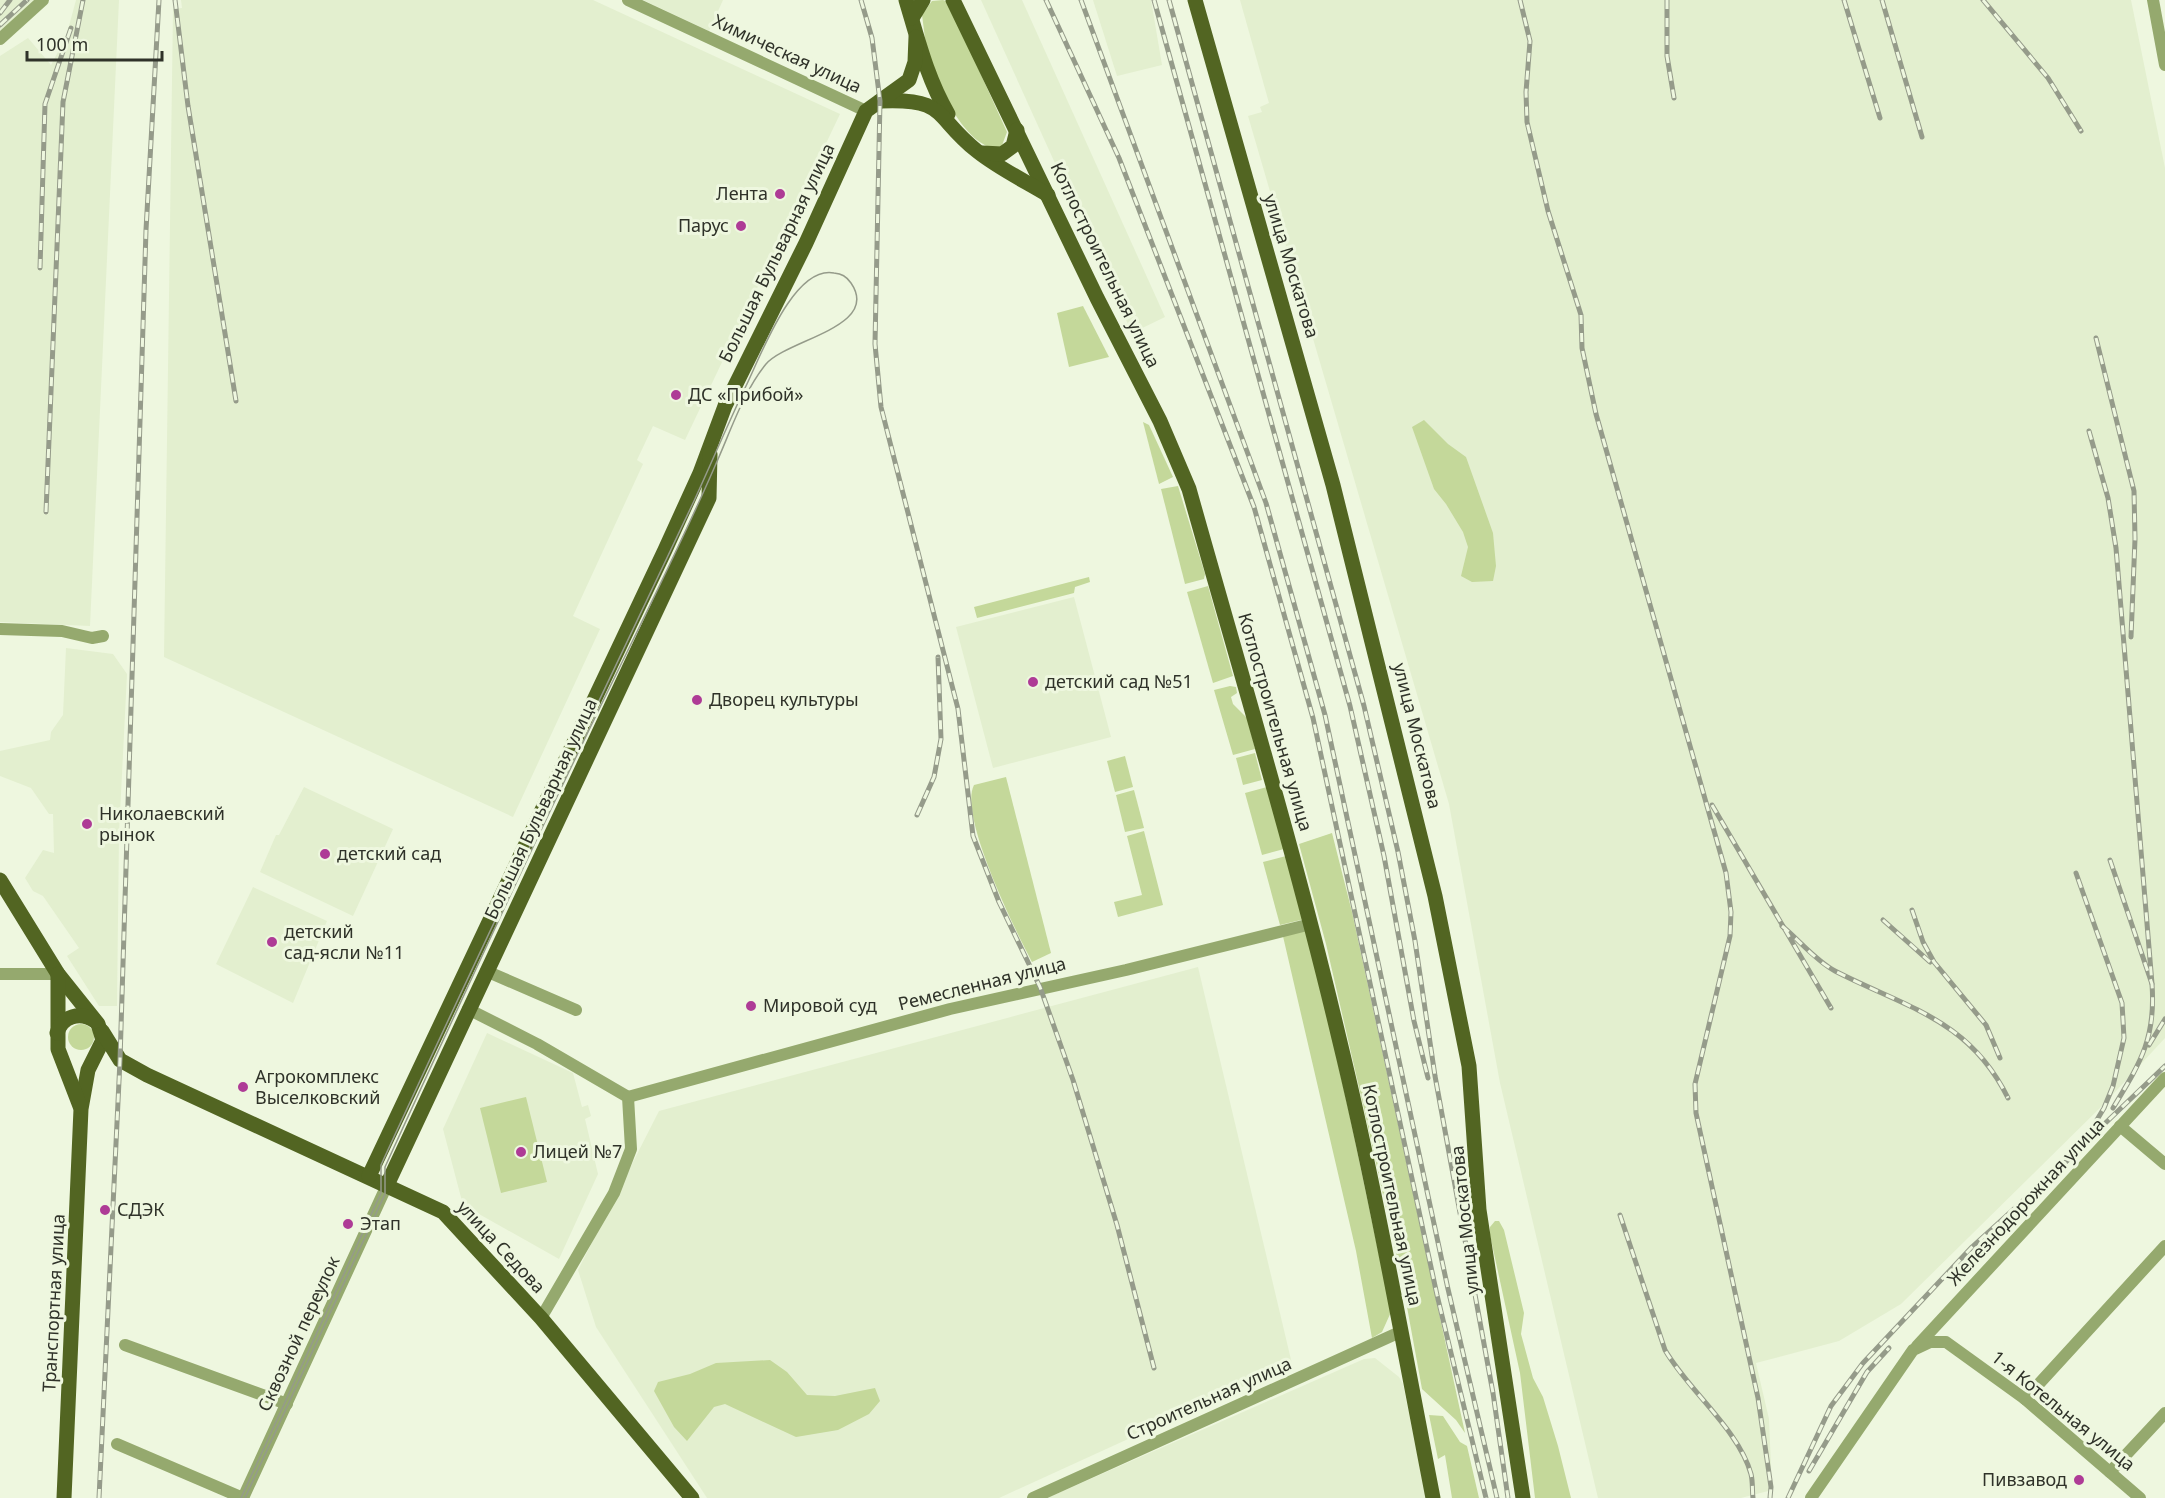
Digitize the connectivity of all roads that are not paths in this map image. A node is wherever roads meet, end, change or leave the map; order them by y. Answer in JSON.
{"nodes":[{"id":1,"x":43,"y":0,"type":"edge"},
{"id":2,"x":628,"y":0,"type":"edge"},
{"id":3,"x":906,"y":0,"type":"edge"},
{"id":4,"x":923,"y":0,"type":"edge"},
{"id":5,"x":953,"y":0,"type":"edge"},
{"id":6,"x":1195,"y":0,"type":"edge"},
{"id":7,"x":2153,"y":0,"type":"edge"},
{"id":8,"x":912,"y":18,"type":"junction"},
{"id":9,"x":916,"y":37,"type":"junction"},
{"id":10,"x":0,"y":39,"type":"edge"},
{"id":11,"x":2165,"y":65,"type":"edge"},
{"id":12,"x":880,"y":101,"type":"junction"},
{"id":13,"x":866,"y":111,"type":"junction"},
{"id":14,"x":957,"y":130,"type":"junction"},
{"id":15,"x":1017,"y":130,"type":"junction"},
{"id":16,"x":977,"y":151,"type":"junction"},
{"id":17,"x":1048,"y":195,"type":"junction"},
{"id":18,"x":709,"y":446,"type":"junction"},
{"id":19,"x":0,"y":629,"type":"edge"},
{"id":20,"x":103,"y":636,"type":"dead end"},
{"id":21,"x":0,"y":880,"type":"edge"},
{"id":22,"x":1311,"y":924,"type":"junction"},
{"id":23,"x":486,"y":971,"type":"junction"},
{"id":24,"x":0,"y":974,"type":"edge"},
{"id":25,"x":58,"y":974,"type":"junction"},
{"id":26,"x":468,"y":1009,"type":"junction"},
{"id":27,"x":576,"y":1010,"type":"dead end"},
{"id":28,"x":100,"y":1028,"type":"junction"},
{"id":29,"x":57,"y":1042,"type":"junction"},
{"id":30,"x":91,"y":1060,"type":"junction"},
{"id":31,"x":120,"y":1060,"type":"junction"},
{"id":32,"x":2165,"y":1078,"type":"edge"},
{"id":33,"x":628,"y":1097,"type":"junction"},
{"id":34,"x":81,"y":1109,"type":"junction"},
{"id":35,"x":2120,"y":1126,"type":"junction"},
{"id":36,"x":2165,"y":1164,"type":"edge"},
{"id":37,"x":369,"y":1176,"type":"junction"},
{"id":38,"x":387,"y":1185,"type":"junction"},
{"id":39,"x":2165,"y":1246,"type":"edge"},
{"id":40,"x":541,"y":1318,"type":"junction"},
{"id":41,"x":1400,"y":1332,"type":"junction"},
{"id":42,"x":125,"y":1345,"type":"dead end"},
{"id":43,"x":1913,"y":1350,"type":"junction"},
{"id":44,"x":2025,"y":1399,"type":"junction"},
{"id":45,"x":286,"y":1404,"type":"junction"},
{"id":46,"x":2165,"y":1413,"type":"edge"},
{"id":47,"x":117,"y":1443,"type":"dead end"},
{"id":48,"x":2110,"y":1472,"type":"junction"},
{"id":49,"x":64,"y":1498,"type":"edge"},
{"id":50,"x":243,"y":1498,"type":"edge"},
{"id":51,"x":692,"y":1498,"type":"edge"},
{"id":52,"x":1033,"y":1498,"type":"edge"},
{"id":53,"x":1433,"y":1498,"type":"edge"},
{"id":54,"x":1523,"y":1498,"type":"edge"},
{"id":55,"x":1811,"y":1498,"type":"edge"},
{"id":56,"x":2140,"y":1498,"type":"edge"}],
"edges":[{"from":1,"to":10,"type":"street"},
{"from":2,"to":13,"type":"street","name":"Химическая улица"},
{"from":3,"to":8,"type":"main road"},
{"from":4,"to":8,"type":"main road"},
{"from":5,"to":15,"type":"main road","name":"Котлостроительная улица"},
{"from":6,"to":54,"type":"main road","name":"улица Москатова"},
{"from":7,"to":11,"type":"street"},
{"from":8,"to":9,"type":"main road"},
{"from":9,"to":12,"type":"main road"},
{"from":9,"to":14,"type":"main road"},
{"from":12,"to":13,"type":"main road"},
{"from":12,"to":14,"type":"main road"},
{"from":13,"to":18,"type":"main road","name":"Большая Бульварная улица"},
{"from":14,"to":16,"type":"main road"},
{"from":15,"to":16,"type":"main road"},
{"from":15,"to":17,"type":"main road","name":"Котлостроительная улица"},
{"from":16,"to":17,"type":"main road"},
{"from":17,"to":22,"type":"main road","name":"Котлостроительная улица"},
{"from":18,"to":23,"type":"main road","name":"Большая Бульварная улица"},
{"from":18,"to":37,"type":"main road","name":"Большая Бульварная улица"},
{"from":19,"to":20,"type":"street"},
{"from":21,"to":25,"type":"main road","name":"улица Седова"},
{"from":22,"to":33,"type":"street","name":"Ремесленная улица"},
{"from":22,"to":41,"type":"main road","name":"Котлостроительная улица"},
{"from":23,"to":26,"type":"main road","name":"Большая Бульварная улица"},
{"from":23,"to":27,"type":"street"},
{"from":24,"to":25,"type":"street"},
{"from":25,"to":28,"type":"main road","name":"улица Седова"},
{"from":25,"to":29,"type":"main road"},
{"from":26,"to":33,"type":"street"},
{"from":26,"to":38,"type":"main road","name":"Большая Бульварная улица"},
{"from":28,"to":29,"type":"main road"},
{"from":28,"to":30,"type":"main road"},
{"from":28,"to":31,"type":"main road","name":"улица Седова"},
{"from":29,"to":30,"type":"main road"},
{"from":29,"to":34,"type":"main road"},
{"from":30,"to":31,"type":"main road","name":"улица Седова"},
{"from":30,"to":34,"type":"main road"},
{"from":31,"to":37,"type":"main road","name":"улица Седова"},
{"from":32,"to":35,"type":"street","name":"Железнодорожная улица"},
{"from":33,"to":40,"type":"street"},
{"from":34,"to":49,"type":"main road","name":"Транспортная улица"},
{"from":35,"to":36,"type":"street"},
{"from":35,"to":43,"type":"street","name":"Железнодорожная улица"},
{"from":37,"to":38,"type":"main road","name":"улица Седова"},
{"from":38,"to":40,"type":"main road","name":"улица Седова"},
{"from":38,"to":45,"type":"street","name":"Сквозной переулок"},
{"from":39,"to":44,"type":"street"},
{"from":40,"to":51,"type":"main road","name":"улица Седова"},
{"from":41,"to":52,"type":"street","name":"Строительная улица"},
{"from":41,"to":53,"type":"main road","name":"Котлостроительная улица"},
{"from":42,"to":45,"type":"street"},
{"from":43,"to":44,"type":"street","name":"1-я Котельная улица"},
{"from":43,"to":55,"type":"street","name":"Железнодорожная улица"},
{"from":44,"to":48,"type":"street","name":"1-я Котельная улица"},
{"from":45,"to":50,"type":"street","name":"Сквозной переулок"},
{"from":46,"to":48,"type":"street"},
{"from":47,"to":50,"type":"street"},
{"from":48,"to":56,"type":"street","name":"1-я Котельная улица"}]}
